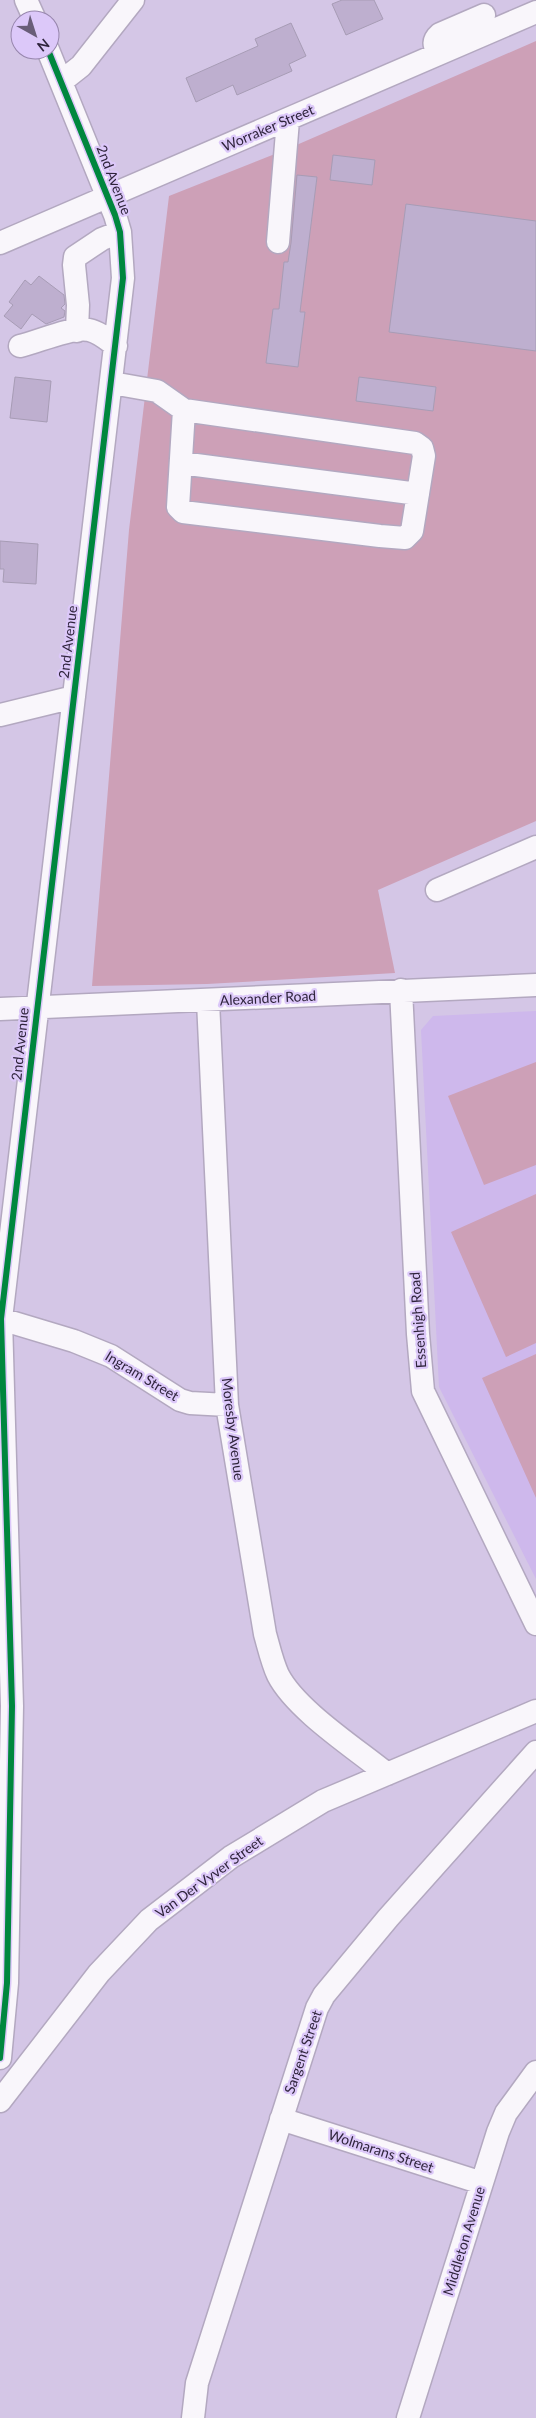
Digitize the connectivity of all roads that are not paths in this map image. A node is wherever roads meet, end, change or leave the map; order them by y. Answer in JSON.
{"nodes":[{"id":1,"x":133,"y":0,"type":"edge"},
{"id":2,"x":536,"y":12,"type":"edge"},
{"id":3,"x":484,"y":16,"type":"edge"},
{"id":4,"x":53,"y":60,"type":"edge"},
{"id":5,"x":62,"y":81,"type":"junction"},
{"id":6,"x":288,"y":120,"type":"junction"},
{"id":7,"x":107,"y":196,"type":"junction"},
{"id":8,"x":120,"y":232,"type":"junction"},
{"id":9,"x":278,"y":242,"type":"dead end"},
{"id":10,"x":0,"y":243,"type":"edge"},
{"id":11,"x":77,"y":331,"type":"junction"},
{"id":12,"x":20,"y":346,"type":"dead end"},
{"id":13,"x":116,"y":346,"type":"junction"},
{"id":14,"x":112,"y":383,"type":"junction"},
{"id":15,"x":184,"y":410,"type":"junction"},
{"id":16,"x":181,"y":463,"type":"junction"},
{"id":17,"x":418,"y":494,"type":"junction"},
{"id":18,"x":74,"y":697,"type":"junction"},
{"id":19,"x":0,"y":715,"type":"edge"},
{"id":20,"x":536,"y":847,"type":"edge"},
{"id":21,"x":437,"y":890,"type":"dead end"},
{"id":22,"x":536,"y":985,"type":"edge"},
{"id":23,"x":401,"y":990,"type":"junction"},
{"id":24,"x":208,"y":1001,"type":"junction"},
{"id":25,"x":36,"y":1007,"type":"junction"},
{"id":26,"x":0,"y":1009,"type":"edge"},
{"id":27,"x":8,"y":1191,"type":"edge"},
{"id":28,"x":1,"y":1319,"type":"edge"},
{"id":29,"x":227,"y":1405,"type":"junction"},
{"id":30,"x":536,"y":1624,"type":"edge"},
{"id":31,"x":536,"y":1711,"type":"edge"},
{"id":32,"x":536,"y":1752,"type":"edge"},
{"id":33,"x":386,"y":1774,"type":"junction"},
{"id":34,"x":0,"y":2058,"type":"edge"},
{"id":35,"x":536,"y":2072,"type":"edge"},
{"id":36,"x":0,"y":2101,"type":"edge"},
{"id":37,"x":281,"y":2119,"type":"junction"},
{"id":38,"x":482,"y":2183,"type":"junction"},
{"id":39,"x":193,"y":2418,"type":"edge"},
{"id":40,"x":408,"y":2418,"type":"edge"}],
"edges":[{"from":1,"to":5,"type":"street"},
{"from":2,"to":3,"type":"street","name":"Worraker Street"},
{"from":3,"to":6,"type":"street","name":"Worraker Street"},
{"from":4,"to":5,"type":"street","name":"2nd Avenue"},
{"from":5,"to":7,"type":"street","name":"2nd Avenue"},
{"from":6,"to":7,"type":"street","name":"Worraker Street"},
{"from":6,"to":9,"type":"street"},
{"from":7,"to":8,"type":"street","name":"2nd Avenue"},
{"from":7,"to":10,"type":"street","name":"Worraker Street"},
{"from":8,"to":11,"type":"street"},
{"from":8,"to":13,"type":"street","name":"2nd Avenue"},
{"from":11,"to":12,"type":"street"},
{"from":11,"to":13,"type":"street"},
{"from":13,"to":14,"type":"street","name":"2nd Avenue"},
{"from":14,"to":15,"type":"street"},
{"from":14,"to":18,"type":"street","name":"2nd Avenue"},
{"from":15,"to":16,"type":"street"},
{"from":15,"to":17,"type":"street"},
{"from":16,"to":17,"type":"street"},
{"from":16,"to":17,"type":"street"},
{"from":18,"to":19,"type":"street"},
{"from":18,"to":25,"type":"street","name":"2nd Avenue"},
{"from":20,"to":21,"type":"street"},
{"from":22,"to":23,"type":"street","name":"Alexander Road"},
{"from":23,"to":24,"type":"street","name":"Alexander Road"},
{"from":23,"to":30,"type":"street","name":"Essenhigh Road"},
{"from":24,"to":25,"type":"street","name":"Alexander Road"},
{"from":24,"to":29,"type":"street","name":"Moresby Avenue"},
{"from":25,"to":26,"type":"street","name":"Alexander Road"},
{"from":25,"to":27,"type":"street","name":"2nd Avenue"},
{"from":27,"to":28,"type":"street","name":"2nd Avenue"},
{"from":28,"to":29,"type":"street","name":"Ingram Street"},
{"from":28,"to":34,"type":"street","name":"2nd Avenue"},
{"from":29,"to":33,"type":"street","name":"Moresby Avenue"},
{"from":31,"to":33,"type":"street","name":"Van Der Vyver Street"},
{"from":32,"to":37,"type":"street","name":"Sargent Street"},
{"from":33,"to":36,"type":"street","name":"Van Der Vyver Street"},
{"from":35,"to":38,"type":"street","name":"Middleton Avenue"},
{"from":37,"to":38,"type":"street","name":"Wolmarans Street"},
{"from":37,"to":39,"type":"street","name":"Sargent Street"},
{"from":38,"to":40,"type":"street","name":"Middleton Avenue"}]}
